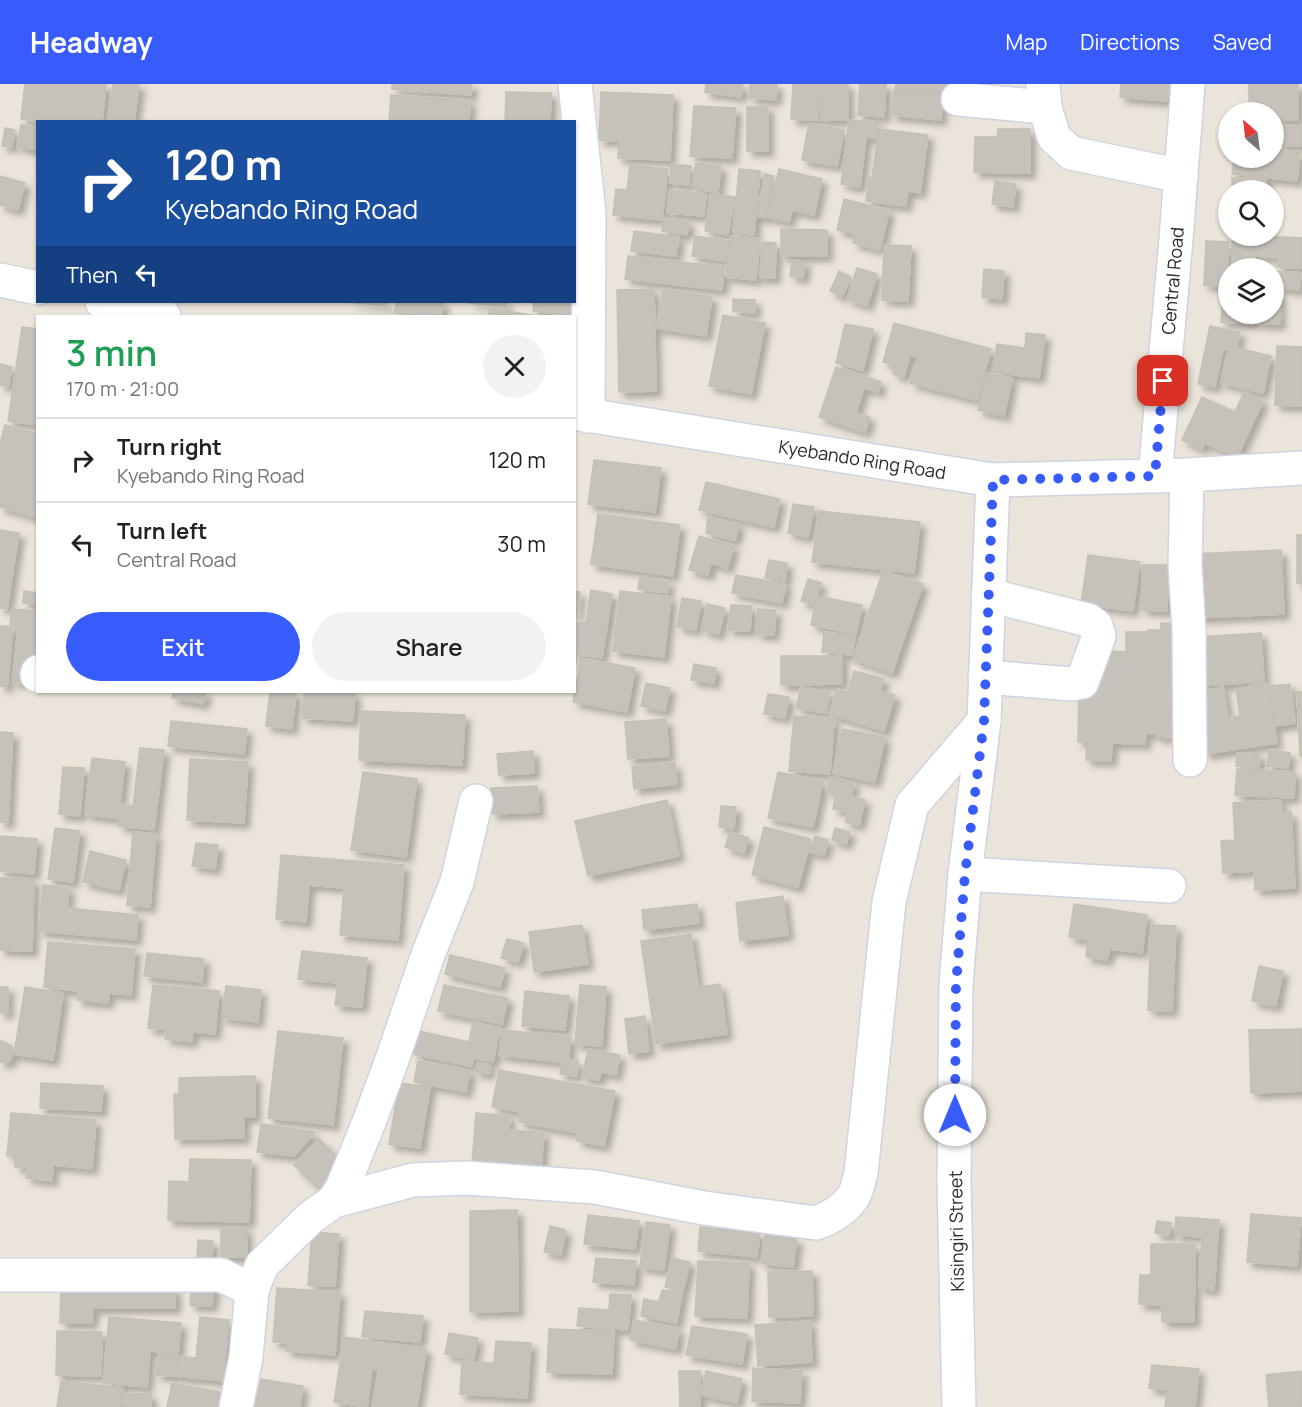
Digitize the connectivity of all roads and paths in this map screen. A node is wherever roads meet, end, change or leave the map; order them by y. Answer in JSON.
{"nodes":[{"id":1,"x":575,"y":84,"type":"edge"},
{"id":2,"x":1188,"y":84,"type":"edge"},
{"id":3,"x":1044,"y":95,"type":"edge"},
{"id":4,"x":958,"y":99,"type":"dead end"},
{"id":5,"x":1181,"y":176,"type":"junction"},
{"id":6,"x":0,"y":280,"type":"edge"},
{"id":7,"x":36,"y":288,"type":"edge"},
{"id":8,"x":106,"y":303,"type":"edge"},
{"id":9,"x":160,"y":315,"type":"edge"},
{"id":10,"x":581,"y":414,"type":"edge"},
{"id":11,"x":1302,"y":468,"type":"edge"},
{"id":12,"x":1187,"y":475,"type":"junction"},
{"id":13,"x":1155,"y":476,"type":"junction"},
{"id":14,"x":993,"y":480,"type":"junction"},
{"id":15,"x":988,"y":595,"type":"junction"},
{"id":16,"x":985,"y":677,"type":"junction"},
{"id":17,"x":984,"y":721,"type":"junction"},
{"id":18,"x":1190,"y":760,"type":"dead end"},
{"id":19,"x":476,"y":801,"type":"dead end"},
{"id":20,"x":965,"y":874,"type":"junction"},
{"id":21,"x":1169,"y":886,"type":"dead end"},
{"id":22,"x":334,"y":1200,"type":"junction"},
{"id":23,"x":0,"y":1275,"type":"edge"},
{"id":24,"x":252,"y":1290,"type":"junction"},
{"id":25,"x":236,"y":1407,"type":"edge"},
{"id":26,"x":960,"y":1407,"type":"edge"}],
"edges":[{"from":1,"to":10,"type":"street"},
{"from":2,"to":5,"type":"street","name":"Central Road"},
{"from":3,"to":4,"type":"street"},
{"from":3,"to":5,"type":"street"},
{"from":5,"to":13,"type":"street","name":"Central Road"},
{"from":6,"to":7,"type":"street"},
{"from":8,"to":9,"type":"street"},
{"from":10,"to":14,"type":"street","name":"Kyebando Ring Road"},
{"from":11,"to":12,"type":"street"},
{"from":12,"to":13,"type":"street"},
{"from":12,"to":18,"type":"street"},
{"from":13,"to":14,"type":"street","name":"Kyebando Ring Road"},
{"from":14,"to":15,"type":"street","name":"Kisingiri Street"},
{"from":15,"to":16,"type":"street","name":"Kisingiri Street"},
{"from":15,"to":16,"type":"street"},
{"from":16,"to":17,"type":"street","name":"Kisingiri Street"},
{"from":17,"to":20,"type":"street","name":"Kisingiri Street"},
{"from":17,"to":22,"type":"street"},
{"from":19,"to":22,"type":"street"},
{"from":20,"to":21,"type":"street"},
{"from":20,"to":26,"type":"street","name":"Kisingiri Street"},
{"from":22,"to":24,"type":"street"},
{"from":23,"to":24,"type":"street"},
{"from":24,"to":25,"type":"street"}]}
